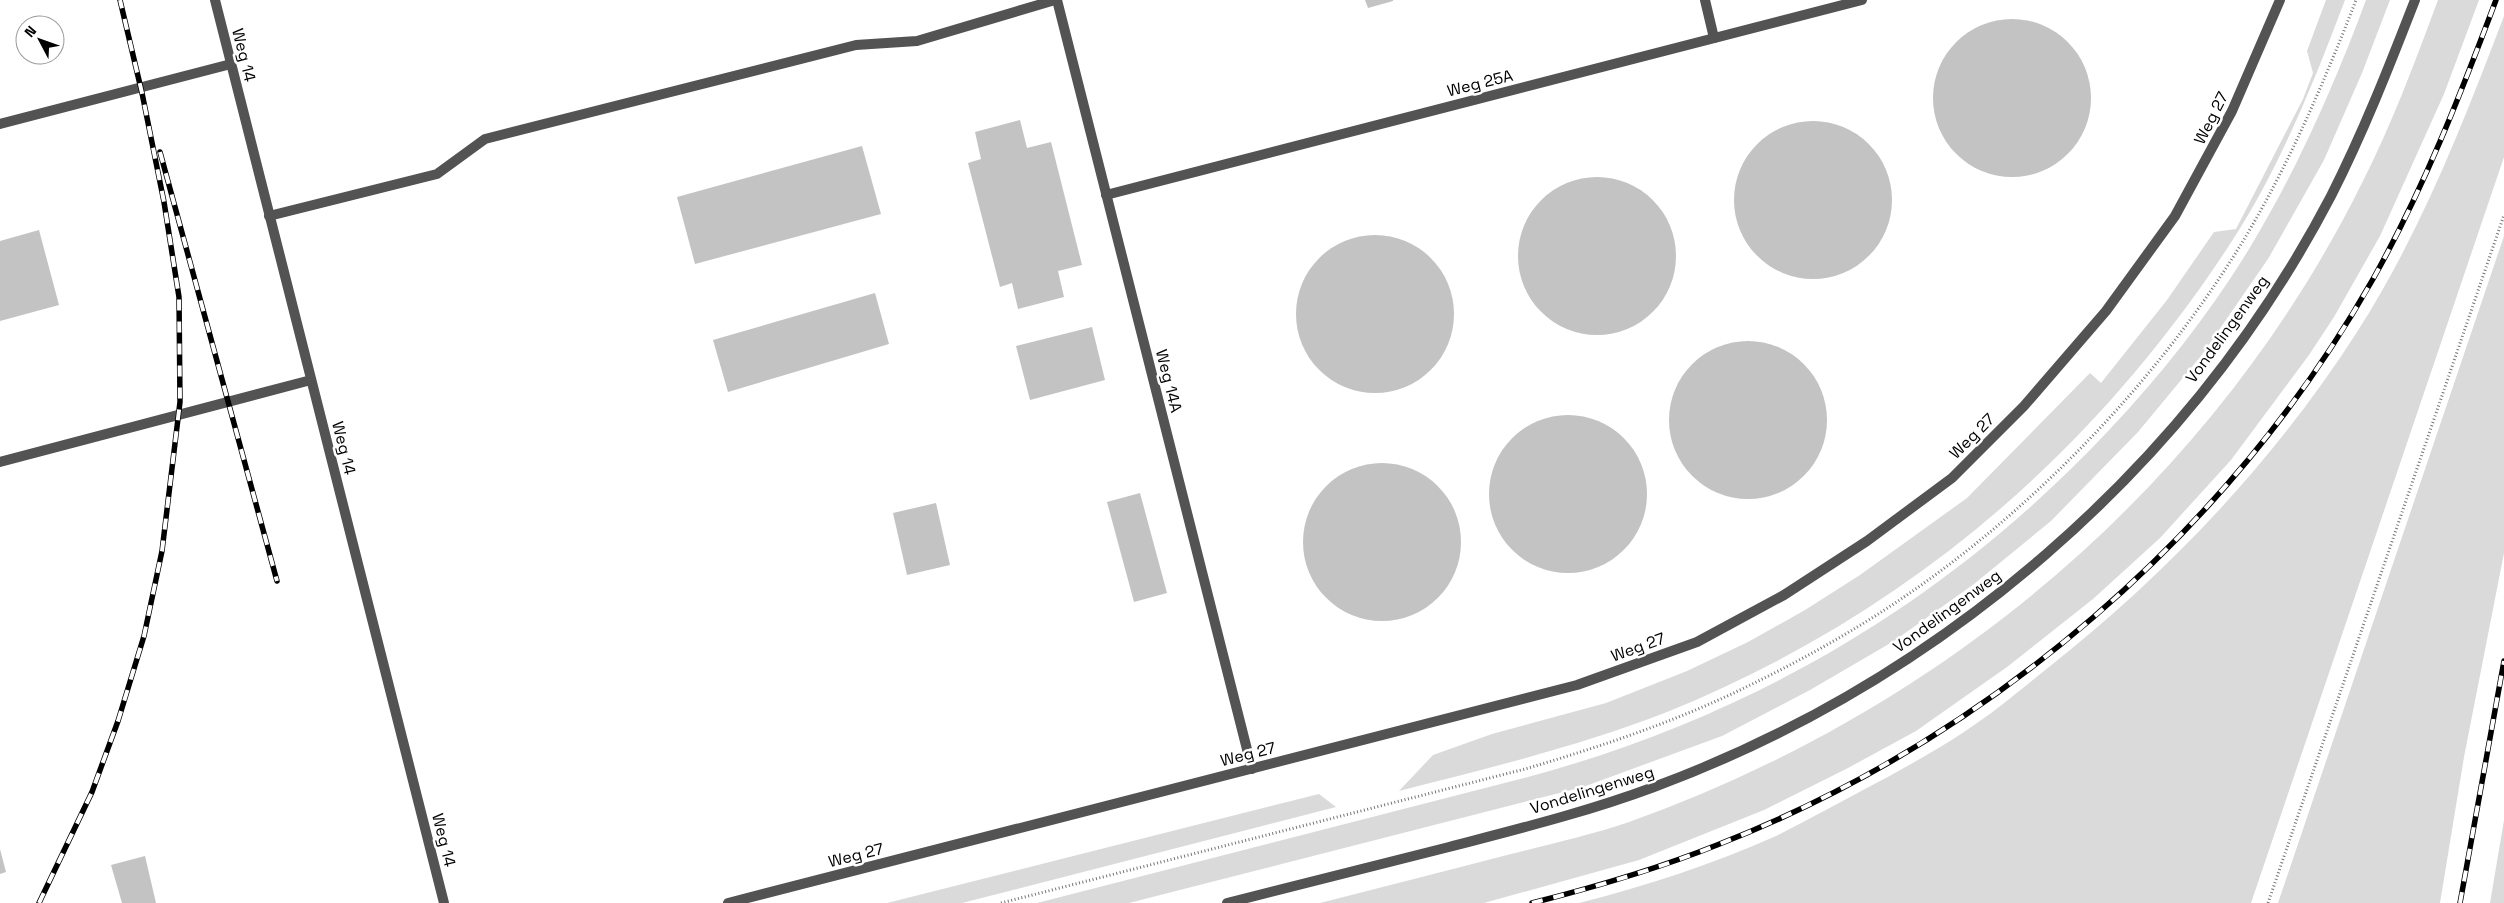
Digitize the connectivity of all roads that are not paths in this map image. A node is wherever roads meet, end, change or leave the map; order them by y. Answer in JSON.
{"nodes":[{"id":1,"x":215,"y":0,"type":"edge"},
{"id":2,"x":1056,"y":0,"type":"edge"},
{"id":3,"x":1705,"y":0,"type":"edge"},
{"id":4,"x":1862,"y":0,"type":"edge"},
{"id":5,"x":2280,"y":0,"type":"edge"},
{"id":6,"x":2415,"y":0,"type":"edge"},
{"id":7,"x":1714,"y":38,"type":"junction"},
{"id":8,"x":231,"y":64,"type":"junction"},
{"id":9,"x":0,"y":124,"type":"edge"},
{"id":10,"x":1106,"y":195,"type":"junction"},
{"id":11,"x":270,"y":216,"type":"junction"},
{"id":12,"x":311,"y":380,"type":"junction"},
{"id":13,"x":0,"y":462,"type":"edge"},
{"id":14,"x":1252,"y":769,"type":"junction"},
{"id":15,"x":444,"y":903,"type":"edge"},
{"id":16,"x":728,"y":903,"type":"edge"},
{"id":17,"x":1227,"y":903,"type":"edge"}],
"edges":[{"from":1,"to":8,"type":"street","name":"Weg 14"},
{"from":2,"to":10,"type":"street","name":"Weg 14A"},
{"from":2,"to":11,"type":"street"},
{"from":3,"to":7,"type":"street"},
{"from":4,"to":7,"type":"street","name":"Weg 25A"},
{"from":5,"to":14,"type":"street","name":"Weg 27"},
{"from":6,"to":17,"type":"street","name":"Vondelingenweg"},
{"from":7,"to":10,"type":"street","name":"Weg 25A"},
{"from":8,"to":9,"type":"street"},
{"from":8,"to":11,"type":"street","name":"Weg 14"},
{"from":10,"to":14,"type":"street","name":"Weg 14A"},
{"from":11,"to":12,"type":"street","name":"Weg 14"},
{"from":12,"to":13,"type":"street"},
{"from":12,"to":15,"type":"street","name":"Weg 14"},
{"from":14,"to":16,"type":"street","name":"Weg 27"}]}
